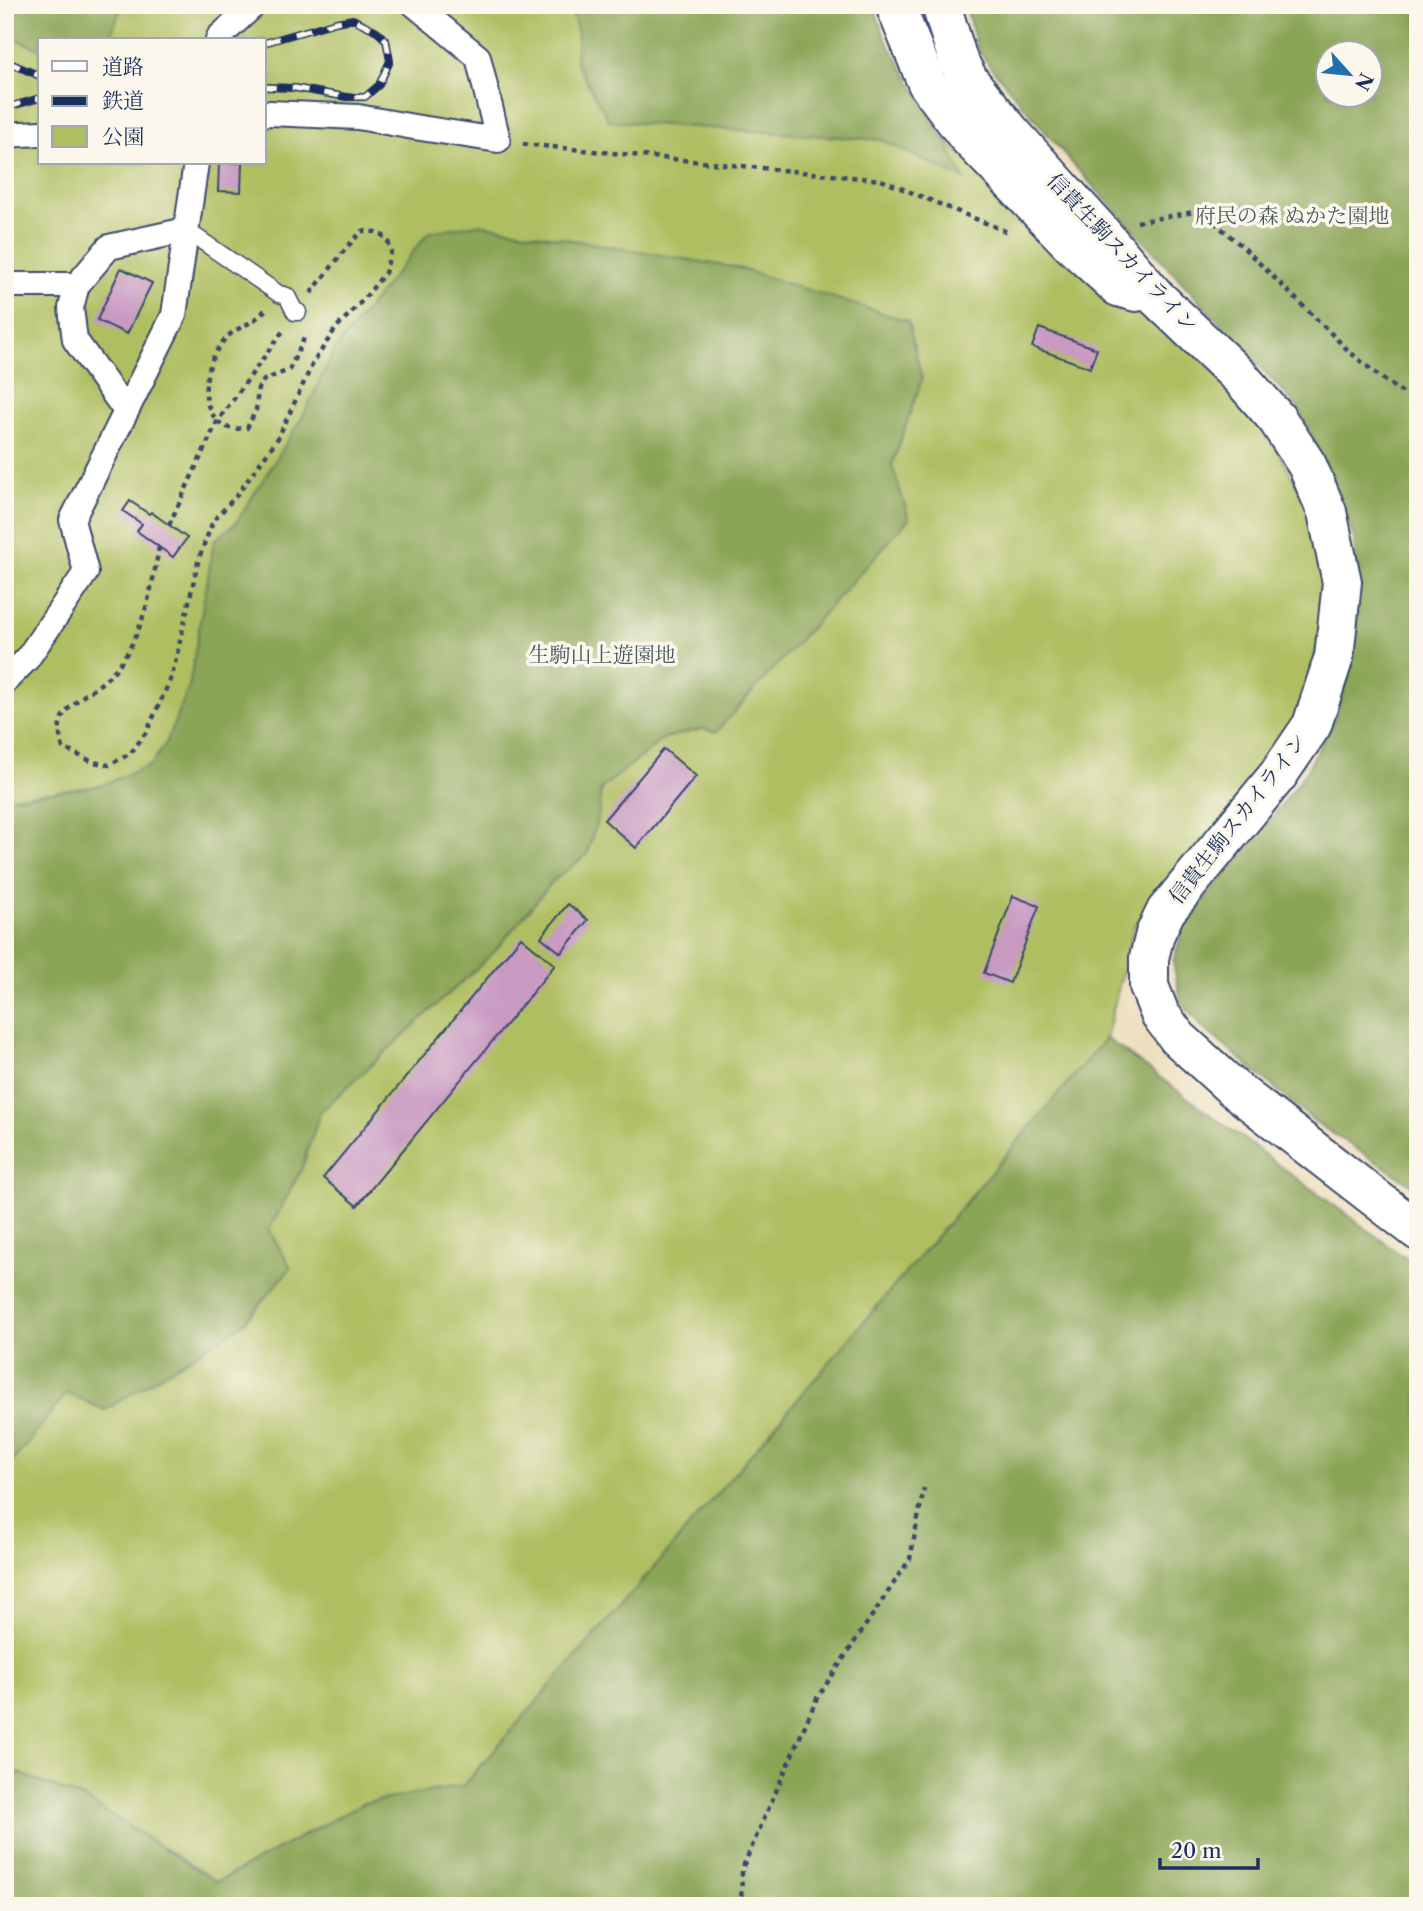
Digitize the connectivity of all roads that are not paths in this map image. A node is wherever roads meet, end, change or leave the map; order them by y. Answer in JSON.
{"nodes":[{"id":1,"x":254,"y":5,"type":"edge"},
{"id":2,"x":415,"y":5,"type":"edge"},
{"id":3,"x":895,"y":5,"type":"edge"},
{"id":4,"x":941,"y":5,"type":"edge"},
{"id":5,"x":219,"y":38,"type":"edge"},
{"id":6,"x":266,"y":114,"type":"edge"},
{"id":7,"x":38,"y":133,"type":"edge"},
{"id":8,"x":5,"y":135,"type":"edge"},
{"id":9,"x":196,"y":164,"type":"edge"},
{"id":10,"x":186,"y":230,"type":"junction"},
{"id":11,"x":5,"y":285,"type":"edge"},
{"id":12,"x":77,"y":285,"type":"junction"},
{"id":13,"x":1156,"y":297,"type":"junction"},
{"id":14,"x":298,"y":312,"type":"road end"},
{"id":15,"x":126,"y":411,"type":"junction"},
{"id":16,"x":5,"y":681,"type":"edge"},
{"id":17,"x":1418,"y":1231,"type":"edge"}],
"edges":[{"from":1,"to":5,"type":"street"},
{"from":2,"to":6,"type":"street"},
{"from":3,"to":13,"type":"street"},
{"from":4,"to":13,"type":"street","name":"信貴生駒スカイライン"},
{"from":7,"to":8,"type":"street"},
{"from":9,"to":10,"type":"street"},
{"from":10,"to":12,"type":"street"},
{"from":10,"to":14,"type":"lane"},
{"from":10,"to":15,"type":"street"},
{"from":11,"to":12,"type":"street"},
{"from":12,"to":15,"type":"street"},
{"from":13,"to":17,"type":"street","name":"信貴生駒スカイライン"},
{"from":15,"to":16,"type":"street"}]}
